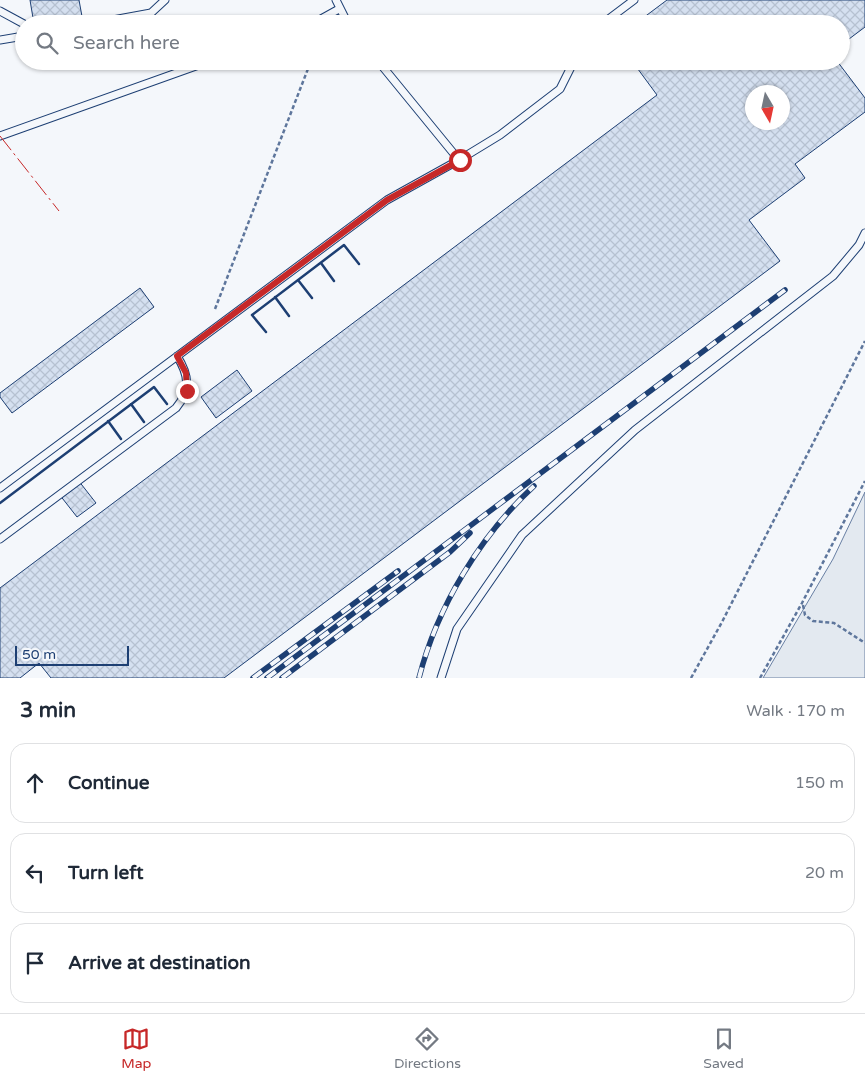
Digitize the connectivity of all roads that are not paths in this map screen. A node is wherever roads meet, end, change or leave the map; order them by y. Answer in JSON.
{"nodes":[{"id":1,"x":165,"y":0,"type":"edge"},
{"id":2,"x":336,"y":0,"type":"edge"},
{"id":3,"x":634,"y":0,"type":"edge"},
{"id":4,"x":340,"y":9,"type":"junction"},
{"id":5,"x":0,"y":11,"type":"edge"},
{"id":6,"x":140,"y":15,"type":"edge"},
{"id":7,"x":329,"y":15,"type":"edge"},
{"id":8,"x":343,"y":15,"type":"edge"},
{"id":9,"x":614,"y":15,"type":"edge"},
{"id":10,"x":15,"y":19,"type":"edge"},
{"id":11,"x":15,"y":38,"type":"edge"},
{"id":12,"x":0,"y":40,"type":"edge"},
{"id":13,"x":185,"y":70,"type":"edge"},
{"id":14,"x":385,"y":70,"type":"edge"},
{"id":15,"x":570,"y":70,"type":"edge"},
{"id":16,"x":0,"y":136,"type":"edge"},
{"id":17,"x":460,"y":160,"type":"junction"},
{"id":18,"x":865,"y":233,"type":"edge"},
{"id":19,"x":177,"y":356,"type":"junction"},
{"id":20,"x":0,"y":488,"type":"edge"},
{"id":21,"x":0,"y":539,"type":"edge"},
{"id":22,"x":441,"y":678,"type":"edge"}],
"edges":[{"from":1,"to":6,"type":"lane"},
{"from":2,"to":4,"type":"lane"},
{"from":3,"to":9,"type":"lane"},
{"from":4,"to":7,"type":"lane"},
{"from":4,"to":8,"type":"lane"},
{"from":5,"to":10,"type":"lane"},
{"from":11,"to":12,"type":"lane"},
{"from":13,"to":16,"type":"lane"},
{"from":14,"to":17,"type":"lane"},
{"from":15,"to":17,"type":"lane"},
{"from":17,"to":19,"type":"lane"},
{"from":18,"to":22,"type":"lane"},
{"from":19,"to":20,"type":"lane"},
{"from":19,"to":21,"type":"lane"}]}
